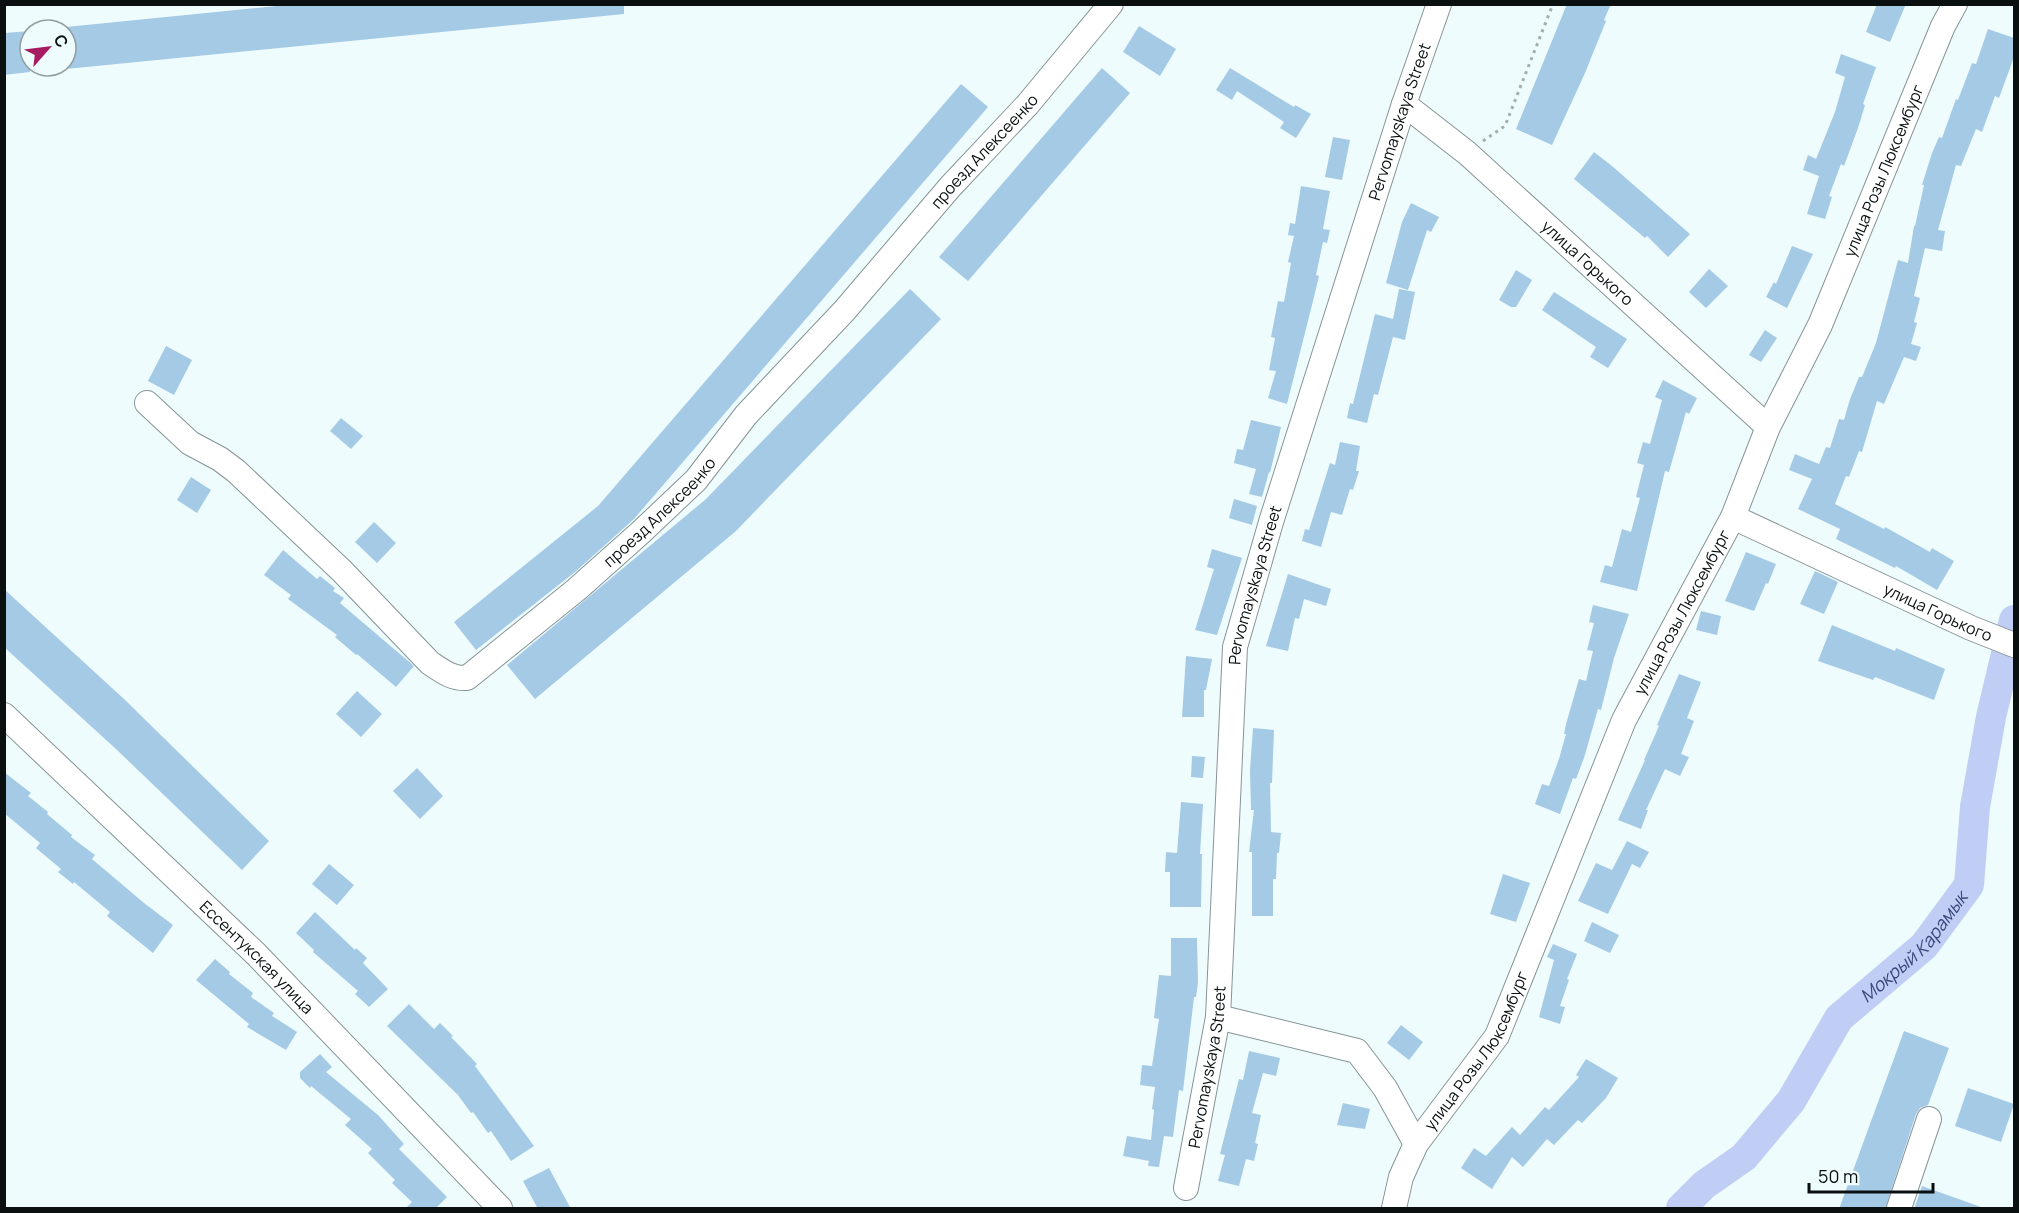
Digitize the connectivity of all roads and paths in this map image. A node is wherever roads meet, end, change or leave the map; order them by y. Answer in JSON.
{"nodes":[{"id":1,"x":1111,"y":4,"type":"edge"},
{"id":2,"x":1439,"y":4,"type":"edge"},
{"id":3,"x":1553,"y":4,"type":"edge"},
{"id":4,"x":1955,"y":4,"type":"edge"},
{"id":5,"x":1404,"y":104,"type":"junction"},
{"id":6,"x":1467,"y":153,"type":"junction"},
{"id":7,"x":147,"y":403,"type":"dead end"},
{"id":8,"x":1768,"y":427,"type":"junction"},
{"id":9,"x":1733,"y":517,"type":"junction"},
{"id":10,"x":2014,"y":645,"type":"edge"},
{"id":11,"x":4,"y":715,"type":"edge"},
{"id":12,"x":1218,"y":1017,"type":"junction"},
{"id":13,"x":1929,"y":1119,"type":"dead end"},
{"id":14,"x":1416,"y":1144,"type":"junction"},
{"id":15,"x":1186,"y":1188,"type":"dead end"},
{"id":16,"x":500,"y":1209,"type":"edge"},
{"id":17,"x":1394,"y":1209,"type":"edge"},
{"id":18,"x":1899,"y":1209,"type":"edge"}],
"edges":[{"from":1,"to":7,"type":"street","name":"проезд Алексеенко"},
{"from":2,"to":5,"type":"street","name":"Pervomayskaya Street"},
{"from":3,"to":6,"type":"path"},
{"from":4,"to":8,"type":"street","name":"улица Розы Люксембург"},
{"from":5,"to":6,"type":"street","name":"улица Горького"},
{"from":5,"to":12,"type":"street","name":"Pervomayskaya Street"},
{"from":6,"to":8,"type":"street","name":"улица Горького"},
{"from":8,"to":9,"type":"street","name":"улица Розы Люксембург"},
{"from":9,"to":10,"type":"street","name":"улица Горького"},
{"from":9,"to":14,"type":"street","name":"улица Розы Люксембург"},
{"from":11,"to":16,"type":"street","name":"Ессентукская улица"},
{"from":12,"to":14,"type":"street"},
{"from":12,"to":15,"type":"street","name":"Pervomayskaya Street"},
{"from":13,"to":18,"type":"street"},
{"from":14,"to":17,"type":"street","name":"улица Розы Люксембург"}]}
